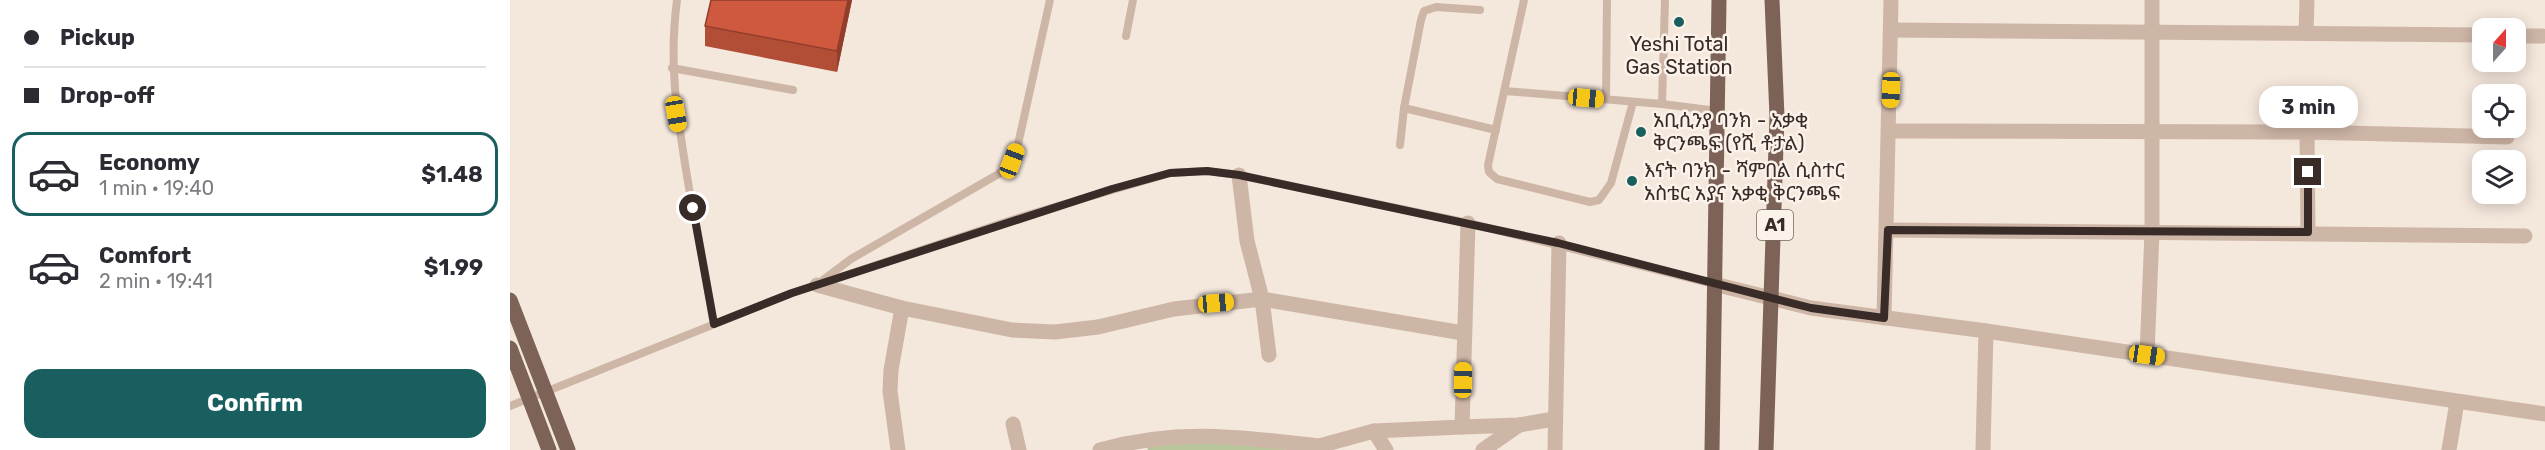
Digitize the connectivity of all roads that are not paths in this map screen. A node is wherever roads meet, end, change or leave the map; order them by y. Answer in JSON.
{"nodes":[{"id":1,"x":677,"y":0,"type":"edge"},
{"id":2,"x":1050,"y":0,"type":"edge"},
{"id":3,"x":1133,"y":0,"type":"edge"},
{"id":4,"x":1524,"y":0,"type":"edge"},
{"id":5,"x":1607,"y":0,"type":"edge"},
{"id":6,"x":1665,"y":0,"type":"edge"},
{"id":7,"x":1719,"y":0,"type":"edge"},
{"id":8,"x":1772,"y":0,"type":"edge"},
{"id":9,"x":1892,"y":0,"type":"edge"},
{"id":10,"x":2152,"y":0,"type":"edge"},
{"id":11,"x":2307,"y":0,"type":"edge"},
{"id":12,"x":1480,"y":10,"type":"dead end"},
{"id":13,"x":1892,"y":30,"type":"junction"},
{"id":14,"x":2306,"y":32,"type":"junction"},
{"id":15,"x":2151,"y":34,"type":"junction"},
{"id":16,"x":2472,"y":35,"type":"edge"},
{"id":17,"x":1126,"y":36,"type":"dead end"},
{"id":18,"x":2526,"y":36,"type":"edge"},
{"id":19,"x":2542,"y":36,"type":"dead end"},
{"id":20,"x":672,"y":68,"type":"junction"},
{"id":21,"x":793,"y":90,"type":"dead end"},
{"id":22,"x":1505,"y":91,"type":"junction"},
{"id":23,"x":1606,"y":99,"type":"junction"},
{"id":24,"x":1632,"y":102,"type":"junction"},
{"id":25,"x":1662,"y":104,"type":"junction"},
{"id":26,"x":1404,"y":108,"type":"junction"},
{"id":27,"x":1718,"y":111,"type":"junction"},
{"id":28,"x":1496,"y":130,"type":"junction"},
{"id":29,"x":1889,"y":131,"type":"junction"},
{"id":30,"x":2151,"y":131,"type":"junction"},
{"id":31,"x":2307,"y":132,"type":"junction"},
{"id":32,"x":2472,"y":136,"type":"edge"},
{"id":33,"x":1401,"y":145,"type":"dead end"},
{"id":34,"x":1239,"y":175,"type":"junction"},
{"id":35,"x":1468,"y":223,"type":"junction"},
{"id":36,"x":1888,"y":230,"type":"junction"},
{"id":37,"x":2152,"y":232,"type":"junction"},
{"id":38,"x":2308,"y":232,"type":"junction"},
{"id":39,"x":2525,"y":236,"type":"dead end"},
{"id":40,"x":1558,"y":243,"type":"junction"},
{"id":41,"x":1714,"y":284,"type":"junction"},
{"id":42,"x":817,"y":285,"type":"junction"},
{"id":43,"x":1772,"y":298,"type":"junction"},
{"id":44,"x":1262,"y":299,"type":"junction"},
{"id":45,"x":510,"y":300,"type":"edge"},
{"id":46,"x":902,"y":308,"type":"junction"},
{"id":47,"x":1884,"y":318,"type":"junction"},
{"id":48,"x":714,"y":324,"type":"junction"},
{"id":49,"x":1986,"y":331,"type":"junction"},
{"id":50,"x":1463,"y":333,"type":"junction"},
{"id":51,"x":510,"y":348,"type":"edge"},
{"id":52,"x":1269,"y":355,"type":"dead end"},
{"id":53,"x":2147,"y":355,"type":"junction"},
{"id":54,"x":545,"y":392,"type":"junction"},
{"id":55,"x":529,"y":398,"type":"junction"},
{"id":56,"x":2457,"y":402,"type":"junction"},
{"id":57,"x":510,"y":406,"type":"edge"},
{"id":58,"x":2545,"y":414,"type":"edge"},
{"id":59,"x":1554,"y":419,"type":"junction"},
{"id":60,"x":1013,"y":424,"type":"dead end"},
{"id":61,"x":1519,"y":425,"type":"junction"},
{"id":62,"x":1462,"y":427,"type":"junction"},
{"id":63,"x":1374,"y":431,"type":"junction"},
{"id":64,"x":1133,"y":446,"type":"edge"},
{"id":65,"x":1316,"y":448,"type":"edge"},
{"id":66,"x":549,"y":450,"type":"edge"},
{"id":67,"x":568,"y":450,"type":"edge"},
{"id":68,"x":898,"y":450,"type":"edge"},
{"id":69,"x":1019,"y":450,"type":"edge"},
{"id":70,"x":1100,"y":450,"type":"edge"},
{"id":71,"x":1386,"y":450,"type":"edge"},
{"id":72,"x":1484,"y":450,"type":"edge"},
{"id":73,"x":1555,"y":450,"type":"edge"},
{"id":74,"x":1712,"y":450,"type":"edge"},
{"id":75,"x":1766,"y":450,"type":"edge"},
{"id":76,"x":1983,"y":450,"type":"edge"},
{"id":77,"x":2449,"y":450,"type":"edge"}],
"edges":[{"from":1,"to":20,"type":"lane"},
{"from":2,"to":42,"type":"lane"},
{"from":3,"to":17,"type":"lane"},
{"from":4,"to":22,"type":"lane"},
{"from":5,"to":23,"type":"lane"},
{"from":6,"to":25,"type":"lane"},
{"from":7,"to":27,"type":"main road"},
{"from":8,"to":43,"type":"main road","number":"A1"},
{"from":9,"to":13,"type":"street"},
{"from":10,"to":15,"type":"street"},
{"from":11,"to":14,"type":"street"},
{"from":12,"to":26,"type":"lane"},
{"from":13,"to":15,"type":"street"},
{"from":13,"to":29,"type":"street"},
{"from":14,"to":15,"type":"street"},
{"from":14,"to":16,"type":"street"},
{"from":15,"to":30,"type":"street"},
{"from":18,"to":19,"type":"street"},
{"from":20,"to":21,"type":"lane"},
{"from":20,"to":48,"type":"lane"},
{"from":22,"to":23,"type":"lane"},
{"from":22,"to":28,"type":"lane"},
{"from":23,"to":24,"type":"lane"},
{"from":24,"to":25,"type":"lane"},
{"from":24,"to":28,"type":"lane"},
{"from":25,"to":27,"type":"lane"},
{"from":26,"to":28,"type":"lane"},
{"from":26,"to":33,"type":"lane"},
{"from":27,"to":41,"type":"main road"},
{"from":29,"to":30,"type":"street"},
{"from":29,"to":36,"type":"street"},
{"from":30,"to":31,"type":"street"},
{"from":30,"to":37,"type":"street"},
{"from":31,"to":32,"type":"street"},
{"from":31,"to":38,"type":"street"},
{"from":34,"to":35,"type":"lane"},
{"from":34,"to":42,"type":"lane"},
{"from":34,"to":44,"type":"street"},
{"from":35,"to":40,"type":"lane"},
{"from":35,"to":50,"type":"street"},
{"from":36,"to":37,"type":"street"},
{"from":36,"to":47,"type":"street"},
{"from":37,"to":38,"type":"street"},
{"from":37,"to":53,"type":"street"},
{"from":38,"to":39,"type":"street"},
{"from":40,"to":41,"type":"lane"},
{"from":40,"to":59,"type":"street"},
{"from":41,"to":43,"type":"street"},
{"from":41,"to":74,"type":"main road"},
{"from":42,"to":46,"type":"street"},
{"from":42,"to":48,"type":"lane"},
{"from":43,"to":47,"type":"street"},
{"from":43,"to":75,"type":"main road","number":"A1"},
{"from":44,"to":46,"type":"street"},
{"from":44,"to":50,"type":"street"},
{"from":44,"to":52,"type":"street"},
{"from":45,"to":54,"type":"main road"},
{"from":46,"to":68,"type":"street"},
{"from":47,"to":49,"type":"street"},
{"from":48,"to":54,"type":"lane"},
{"from":49,"to":53,"type":"street"},
{"from":49,"to":76,"type":"street"},
{"from":50,"to":62,"type":"street"},
{"from":51,"to":55,"type":"main road"},
{"from":53,"to":56,"type":"street"},
{"from":54,"to":55,"type":"lane"},
{"from":54,"to":67,"type":"main road"},
{"from":55,"to":57,"type":"lane"},
{"from":55,"to":66,"type":"main road"},
{"from":56,"to":58,"type":"street"},
{"from":56,"to":77,"type":"street"},
{"from":59,"to":61,"type":"street"},
{"from":59,"to":73,"type":"street"},
{"from":60,"to":69,"type":"street"},
{"from":61,"to":62,"type":"street"},
{"from":61,"to":72,"type":"street"},
{"from":62,"to":63,"type":"street"},
{"from":63,"to":65,"type":"street"},
{"from":63,"to":71,"type":"street"},
{"from":64,"to":65,"type":"street"},
{"from":64,"to":70,"type":"street"}]}
